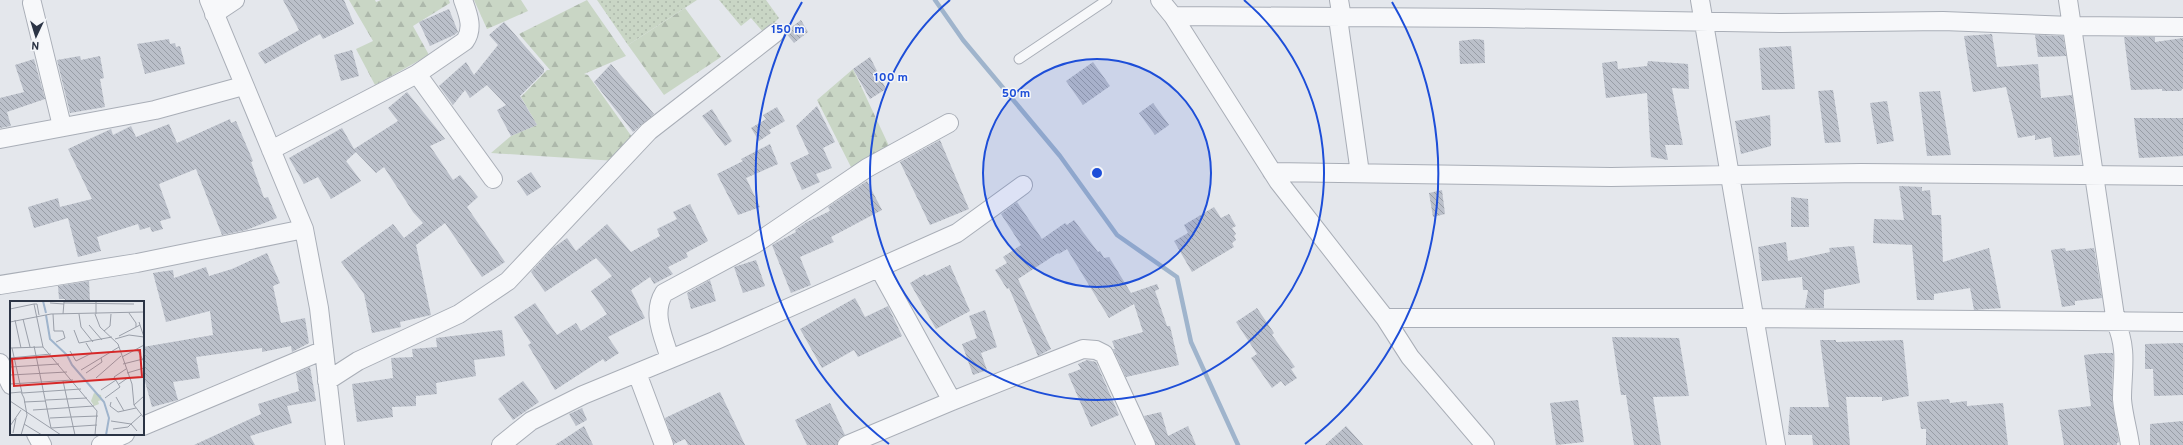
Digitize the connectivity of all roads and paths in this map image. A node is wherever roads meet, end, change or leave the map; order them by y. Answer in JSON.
{"nodes":[{"id":1,"x":235,"y":0,"type":"edge"},
{"id":2,"x":463,"y":0,"type":"edge"},
{"id":3,"x":1107,"y":0,"type":"edge"},
{"id":4,"x":1160,"y":0,"type":"edge"},
{"id":5,"x":1339,"y":0,"type":"edge"},
{"id":6,"x":1700,"y":0,"type":"edge"},
{"id":7,"x":2068,"y":0,"type":"edge"},
{"id":8,"x":32,"y":3,"type":"dead end"},
{"id":9,"x":211,"y":7,"type":"edge"},
{"id":10,"x":1173,"y":16,"type":"junction"},
{"id":11,"x":1340,"y":18,"type":"junction"},
{"id":12,"x":1704,"y":22,"type":"junction"},
{"id":13,"x":2071,"y":26,"type":"junction"},
{"id":14,"x":2183,"y":27,"type":"edge"},
{"id":15,"x":776,"y":33,"type":"dead end"},
{"id":16,"x":1019,"y":59,"type":"dead end"},
{"id":17,"x":417,"y":74,"type":"junction"},
{"id":18,"x":243,"y":86,"type":"junction"},
{"id":19,"x":949,"y":123,"type":"dead end"},
{"id":20,"x":62,"y":126,"type":"junction"},
{"id":21,"x":0,"y":139,"type":"edge"},
{"id":22,"x":271,"y":150,"type":"junction"},
{"id":23,"x":1272,"y":172,"type":"junction"},
{"id":24,"x":1360,"y":173,"type":"junction"},
{"id":25,"x":1729,"y":175,"type":"junction"},
{"id":26,"x":2094,"y":176,"type":"junction"},
{"id":27,"x":2183,"y":176,"type":"edge"},
{"id":28,"x":493,"y":179,"type":"dead end"},
{"id":29,"x":1023,"y":185,"type":"dead end"},
{"id":30,"x":304,"y":229,"type":"junction"},
{"id":31,"x":879,"y":268,"type":"junction"},
{"id":32,"x":0,"y":285,"type":"edge"},
{"id":33,"x":1385,"y":318,"type":"junction"},
{"id":34,"x":1754,"y":318,"type":"junction"},
{"id":35,"x":2183,"y":322,"type":"edge"},
{"id":36,"x":2116,"y":323,"type":"junction"},
{"id":37,"x":324,"y":350,"type":"junction"},
{"id":38,"x":670,"y":359,"type":"junction"},
{"id":39,"x":0,"y":363,"type":"edge"},
{"id":40,"x":637,"y":373,"type":"junction"},
{"id":41,"x":328,"y":381,"type":"junction"},
{"id":42,"x":10,"y":383,"type":"edge"},
{"id":43,"x":952,"y":401,"type":"junction"},
{"id":44,"x":144,"y":426,"type":"edge"},
{"id":45,"x":37,"y":435,"type":"edge"},
{"id":46,"x":123,"y":435,"type":"edge"},
{"id":47,"x":42,"y":445,"type":"edge"},
{"id":48,"x":100,"y":445,"type":"edge"},
{"id":49,"x":335,"y":445,"type":"edge"},
{"id":50,"x":501,"y":445,"type":"edge"},
{"id":51,"x":664,"y":445,"type":"edge"},
{"id":52,"x":847,"y":445,"type":"edge"},
{"id":53,"x":1146,"y":445,"type":"edge"},
{"id":54,"x":1485,"y":445,"type":"edge"},
{"id":55,"x":1776,"y":445,"type":"edge"},
{"id":56,"x":2130,"y":445,"type":"edge"}],
"edges":[{"from":1,"to":9,"type":"street"},
{"from":2,"to":17,"type":"street"},
{"from":3,"to":16,"type":"lane"},
{"from":4,"to":10,"type":"street"},
{"from":5,"to":11,"type":"street"},
{"from":6,"to":12,"type":"street"},
{"from":7,"to":13,"type":"street"},
{"from":8,"to":20,"type":"street"},
{"from":9,"to":18,"type":"street"},
{"from":10,"to":11,"type":"street"},
{"from":10,"to":23,"type":"street"},
{"from":11,"to":12,"type":"street"},
{"from":11,"to":24,"type":"street"},
{"from":12,"to":13,"type":"street"},
{"from":12,"to":25,"type":"street"},
{"from":13,"to":14,"type":"street"},
{"from":13,"to":26,"type":"street"},
{"from":15,"to":41,"type":"street"},
{"from":17,"to":22,"type":"street"},
{"from":17,"to":28,"type":"street"},
{"from":18,"to":20,"type":"street"},
{"from":18,"to":22,"type":"street"},
{"from":19,"to":38,"type":"street"},
{"from":20,"to":21,"type":"street"},
{"from":22,"to":30,"type":"street"},
{"from":23,"to":24,"type":"street"},
{"from":23,"to":33,"type":"street"},
{"from":24,"to":25,"type":"street"},
{"from":25,"to":26,"type":"street"},
{"from":25,"to":34,"type":"street"},
{"from":26,"to":27,"type":"street"},
{"from":26,"to":36,"type":"street"},
{"from":29,"to":31,"type":"street"},
{"from":30,"to":32,"type":"street"},
{"from":30,"to":37,"type":"street"},
{"from":31,"to":38,"type":"street"},
{"from":31,"to":43,"type":"street"},
{"from":33,"to":34,"type":"street"},
{"from":33,"to":54,"type":"street"},
{"from":34,"to":36,"type":"street"},
{"from":34,"to":55,"type":"street"},
{"from":35,"to":36,"type":"street"},
{"from":36,"to":56,"type":"street"},
{"from":37,"to":41,"type":"street"},
{"from":37,"to":44,"type":"street"},
{"from":38,"to":40,"type":"street"},
{"from":39,"to":42,"type":"street"},
{"from":40,"to":50,"type":"street"},
{"from":40,"to":51,"type":"street"},
{"from":41,"to":49,"type":"street"},
{"from":43,"to":52,"type":"street"},
{"from":43,"to":53,"type":"street"},
{"from":45,"to":47,"type":"street"},
{"from":46,"to":48,"type":"street"}]}
